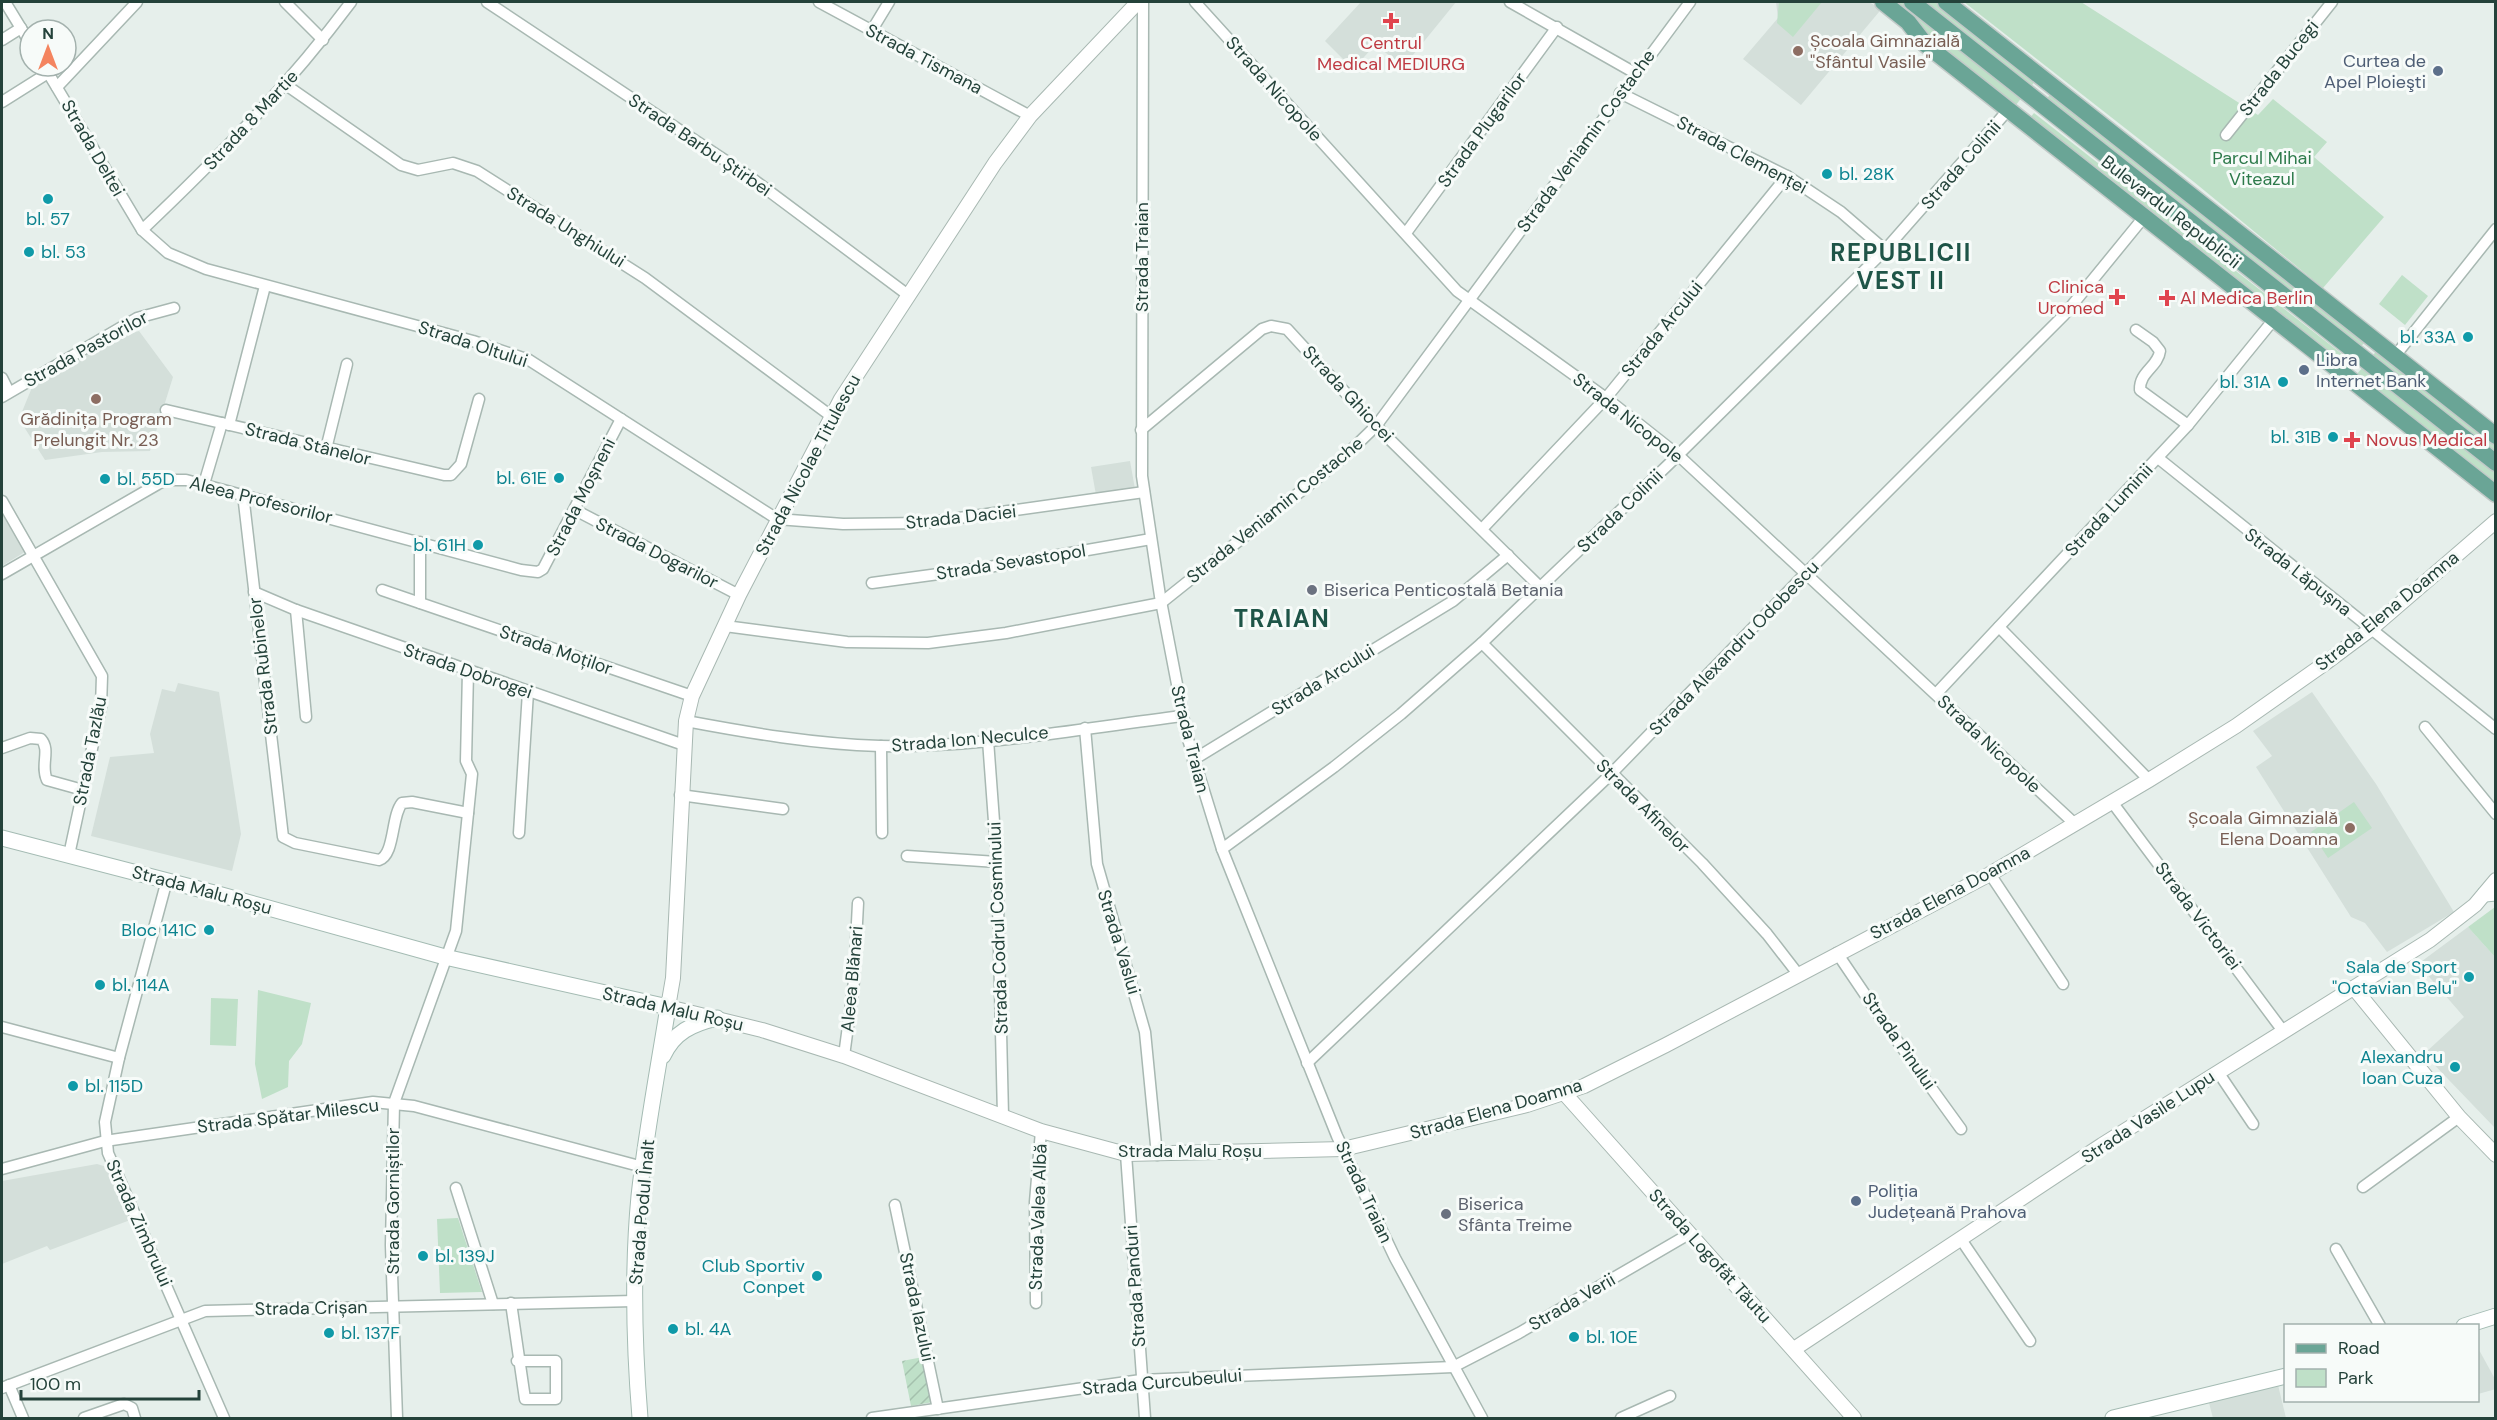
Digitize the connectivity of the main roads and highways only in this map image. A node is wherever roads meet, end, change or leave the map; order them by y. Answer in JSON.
{"nodes":[{"id":1,"x":1883,"y":2,"type":"edge"},
{"id":2,"x":1912,"y":2,"type":"edge"},
{"id":3,"x":1946,"y":2,"type":"edge"},
{"id":4,"x":2496,"y":436,"type":"edge"},
{"id":5,"x":2496,"y":463,"type":"edge"},
{"id":6,"x":2496,"y":494,"type":"edge"},
{"id":7,"x":2,"y":838,"type":"edge"},
{"id":8,"x":668,"y":1007,"type":"joint"},
{"id":9,"x":717,"y":1018,"type":"road end"},
{"id":10,"x":658,"y":1067,"type":"junction"},
{"id":11,"x":2496,"y":1316,"type":"edge"},
{"id":12,"x":2470,"y":1324,"type":"edge"},
{"id":13,"x":2284,"y":1376,"type":"edge"},
{"id":14,"x":640,"y":1419,"type":"edge"},
{"id":15,"x":2113,"y":1419,"type":"edge"}],
"edges":[{"from":1,"to":6,"type":"main road","name":"Bulevardul Republicii"},
{"from":2,"to":5,"type":"main road","name":"Bulevardul Republicii"},
{"from":3,"to":4,"type":"main road","name":"Bulevardul Republicii"},
{"from":7,"to":8,"type":"main road","name":"Strada Malu Roșu"},
{"from":8,"to":10,"type":"main road","name":"Strada Podul Înalt"},
{"from":9,"to":10,"type":"main road"},
{"from":10,"to":14,"type":"main road","name":"Strada Podul Înalt"},
{"from":11,"to":12,"type":"main road"},
{"from":13,"to":15,"type":"main road"}]}
